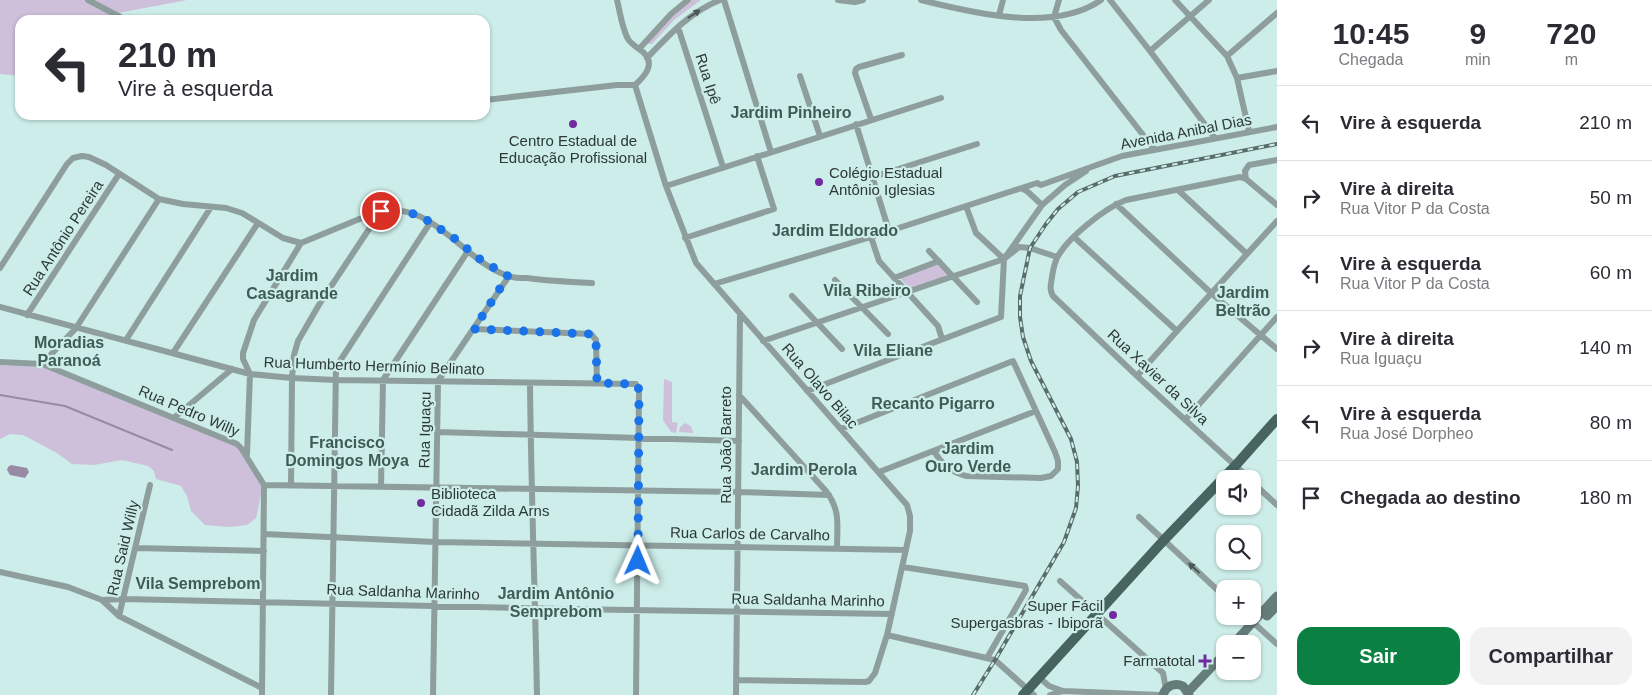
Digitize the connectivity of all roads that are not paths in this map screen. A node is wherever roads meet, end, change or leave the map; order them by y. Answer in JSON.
{"nodes":[{"id":1,"x":88,"y":0,"type":"edge"},
{"id":2,"x":616,"y":0,"type":"edge"},
{"id":3,"x":684,"y":0,"type":"edge"},
{"id":4,"x":722,"y":0,"type":"edge"},
{"id":5,"x":838,"y":0,"type":"edge"},
{"id":6,"x":863,"y":0,"type":"edge"},
{"id":7,"x":922,"y":0,"type":"edge"},
{"id":8,"x":1003,"y":0,"type":"edge"},
{"id":9,"x":1059,"y":0,"type":"edge"},
{"id":10,"x":1101,"y":0,"type":"edge"},
{"id":11,"x":1110,"y":0,"type":"edge"},
{"id":12,"x":1176,"y":0,"type":"edge"},
{"id":13,"x":1209,"y":0,"type":"edge"},
{"id":14,"x":946,"y":3,"type":"edge"},
{"id":15,"x":1277,"y":14,"type":"edge"},
{"id":16,"x":116,"y":15,"type":"edge"},
{"id":17,"x":999,"y":15,"type":"junction"},
{"id":18,"x":1190,"y":16,"type":"junction"},
{"id":19,"x":1054,"y":17,"type":"junction"},
{"id":20,"x":678,"y":27,"type":"junction"},
{"id":21,"x":639,"y":49,"type":"junction"},
{"id":22,"x":1150,"y":51,"type":"junction"},
{"id":23,"x":902,"y":54,"type":"dead end"},
{"id":24,"x":1227,"y":56,"type":"junction"},
{"id":25,"x":648,"y":58,"type":"junction"},
{"id":26,"x":1277,"y":71,"type":"edge"},
{"id":27,"x":800,"y":76,"type":"dead end"},
{"id":28,"x":1237,"y":78,"type":"junction"},
{"id":29,"x":635,"y":85,"type":"junction"},
{"id":30,"x":942,"y":98,"type":"dead end"},
{"id":31,"x":490,"y":99,"type":"edge"},
{"id":32,"x":871,"y":119,"type":"junction"},
{"id":33,"x":856,"y":124,"type":"junction"},
{"id":34,"x":1277,"y":127,"type":"edge"},
{"id":35,"x":1249,"y":131,"type":"junction"},
{"id":36,"x":820,"y":136,"type":"junction"},
{"id":37,"x":1215,"y":138,"type":"junction"},
{"id":38,"x":978,"y":144,"type":"dead end"},
{"id":39,"x":1154,"y":149,"type":"junction"},
{"id":40,"x":771,"y":152,"type":"junction"},
{"id":41,"x":757,"y":156,"type":"junction"},
{"id":42,"x":1277,"y":160,"type":"edge"},
{"id":43,"x":1101,"y":163,"type":"junction"},
{"id":44,"x":723,"y":167,"type":"junction"},
{"id":45,"x":120,"y":174,"type":"junction"},
{"id":46,"x":873,"y":177,"type":"junction"},
{"id":47,"x":1246,"y":179,"type":"junction"},
{"id":48,"x":1037,"y":183,"type":"junction"},
{"id":49,"x":1047,"y":183,"type":"junction"},
{"id":50,"x":666,"y":186,"type":"junction"},
{"id":51,"x":1023,"y":189,"type":"junction"},
{"id":52,"x":1178,"y":190,"type":"junction"},
{"id":53,"x":1054,"y":193,"type":"junction"},
{"id":54,"x":1034,"y":197,"type":"junction"},
{"id":55,"x":159,"y":199,"type":"junction"},
{"id":56,"x":1116,"y":204,"type":"junction"},
{"id":57,"x":1042,"y":205,"type":"junction"},
{"id":58,"x":1277,"y":205,"type":"edge"},
{"id":59,"x":966,"y":206,"type":"junction"},
{"id":60,"x":211,"y":207,"type":"junction"},
{"id":61,"x":381,"y":211,"type":"junction"},
{"id":62,"x":1277,"y":221,"type":"edge"},
{"id":63,"x":430,"y":222,"type":"junction"},
{"id":64,"x":258,"y":223,"type":"junction"},
{"id":65,"x":889,"y":231,"type":"junction"},
{"id":66,"x":1020,"y":236,"type":"junction"},
{"id":67,"x":871,"y":237,"type":"junction"},
{"id":68,"x":1074,"y":237,"type":"junction"},
{"id":69,"x":686,"y":238,"type":"junction"},
{"id":70,"x":301,"y":242,"type":"junction"},
{"id":71,"x":1020,"y":247,"type":"junction"},
{"id":72,"x":468,"y":251,"type":"junction"},
{"id":73,"x":929,"y":251,"type":"dead end"},
{"id":74,"x":1247,"y":254,"type":"junction"},
{"id":75,"x":1057,"y":257,"type":"junction"},
{"id":76,"x":1004,"y":259,"type":"junction"},
{"id":77,"x":939,"y":261,"type":"junction"},
{"id":78,"x":0,"y":268,"type":"edge"},
{"id":79,"x":508,"y":276,"type":"junction"},
{"id":80,"x":954,"y":276,"type":"junction"},
{"id":81,"x":894,"y":278,"type":"junction"},
{"id":82,"x":835,"y":280,"type":"dead end"},
{"id":83,"x":592,"y":283,"type":"dead end"},
{"id":84,"x":714,"y":284,"type":"junction"},
{"id":85,"x":907,"y":291,"type":"junction"},
{"id":86,"x":1212,"y":293,"type":"junction"},
{"id":87,"x":792,"y":296,"type":"dead end"},
{"id":88,"x":977,"y":302,"type":"dead end"},
{"id":89,"x":0,"y":307,"type":"edge"},
{"id":90,"x":862,"y":307,"type":"junction"},
{"id":91,"x":740,"y":314,"type":"junction"},
{"id":92,"x":27,"y":315,"type":"junction"},
{"id":93,"x":1277,"y":318,"type":"edge"},
{"id":94,"x":817,"y":323,"type":"junction"},
{"id":95,"x":76,"y":328,"type":"junction"},
{"id":96,"x":474,"y":329,"type":"junction"},
{"id":97,"x":1176,"y":331,"type":"junction"},
{"id":98,"x":888,"y":334,"type":"dead end"},
{"id":99,"x":1262,"y":334,"type":"junction"},
{"id":100,"x":942,"y":339,"type":"junction"},
{"id":101,"x":126,"y":340,"type":"junction"},
{"id":102,"x":763,"y":341,"type":"junction"},
{"id":103,"x":842,"y":349,"type":"dead end"},
{"id":104,"x":1277,"y":349,"type":"edge"},
{"id":105,"x":173,"y":353,"type":"junction"},
{"id":106,"x":0,"y":362,"type":"edge"},
{"id":107,"x":42,"y":364,"type":"junction"},
{"id":108,"x":232,"y":369,"type":"junction"},
{"id":109,"x":250,"y":374,"type":"junction"},
{"id":110,"x":1137,"y":376,"type":"junction"},
{"id":111,"x":292,"y":378,"type":"junction"},
{"id":112,"x":336,"y":380,"type":"junction"},
{"id":113,"x":383,"y":380,"type":"junction"},
{"id":114,"x":438,"y":381,"type":"junction"},
{"id":115,"x":530,"y":383,"type":"junction"},
{"id":116,"x":597,"y":383,"type":"junction"},
{"id":117,"x":808,"y":391,"type":"junction"},
{"id":118,"x":739,"y":395,"type":"junction"},
{"id":119,"x":1036,"y":411,"type":"junction"},
{"id":120,"x":175,"y":417,"type":"junction"},
{"id":121,"x":1184,"y":420,"type":"junction"},
{"id":122,"x":1277,"y":420,"type":"edge"},
{"id":123,"x":841,"y":429,"type":"junction"},
{"id":124,"x":438,"y":432,"type":"junction"},
{"id":125,"x":531,"y":436,"type":"junction"},
{"id":126,"x":638,"y":438,"type":"junction"},
{"id":127,"x":739,"y":441,"type":"junction"},
{"id":128,"x":934,"y":451,"type":"junction"},
{"id":129,"x":246,"y":454,"type":"junction"},
{"id":130,"x":1236,"y":465,"type":"junction"},
{"id":131,"x":1241,"y":470,"type":"edge"},
{"id":132,"x":879,"y":472,"type":"junction"},
{"id":133,"x":150,"y":485,"type":"dead end"},
{"id":134,"x":264,"y":485,"type":"junction"},
{"id":135,"x":291,"y":486,"type":"junction"},
{"id":136,"x":334,"y":487,"type":"junction"},
{"id":137,"x":381,"y":487,"type":"junction"},
{"id":138,"x":436,"y":487,"type":"junction"},
{"id":139,"x":531,"y":490,"type":"junction"},
{"id":140,"x":1261,"y":490,"type":"edge"},
{"id":141,"x":638,"y":491,"type":"junction"},
{"id":142,"x":739,"y":492,"type":"junction"},
{"id":143,"x":829,"y":495,"type":"junction"},
{"id":144,"x":1277,"y":505,"type":"edge"},
{"id":145,"x":1139,"y":517,"type":"dead end"},
{"id":146,"x":264,"y":534,"type":"junction"},
{"id":147,"x":333,"y":537,"type":"junction"},
{"id":148,"x":1164,"y":540,"type":"junction"},
{"id":149,"x":435,"y":542,"type":"junction"},
{"id":150,"x":533,"y":543,"type":"junction"},
{"id":151,"x":639,"y":545,"type":"junction"},
{"id":152,"x":738,"y":547,"type":"junction"},
{"id":153,"x":135,"y":548,"type":"junction"},
{"id":154,"x":836,"y":548,"type":"junction"},
{"id":155,"x":906,"y":550,"type":"junction"},
{"id":156,"x":264,"y":551,"type":"junction"},
{"id":157,"x":902,"y":567,"type":"junction"},
{"id":158,"x":0,"y":572,"type":"edge"},
{"id":159,"x":1060,"y":581,"type":"dead end"},
{"id":160,"x":1216,"y":588,"type":"edge"},
{"id":161,"x":1277,"y":596,"type":"edge"},
{"id":162,"x":124,"y":599,"type":"junction"},
{"id":163,"x":102,"y":600,"type":"junction"},
{"id":164,"x":263,"y":602,"type":"junction"},
{"id":165,"x":332,"y":603,"type":"junction"},
{"id":166,"x":434,"y":606,"type":"junction"},
{"id":167,"x":1277,"y":606,"type":"edge"},
{"id":168,"x":536,"y":608,"type":"junction"},
{"id":169,"x":638,"y":610,"type":"junction"},
{"id":170,"x":737,"y":611,"type":"junction"},
{"id":171,"x":1261,"y":613,"type":"edge"},
{"id":172,"x":892,"y":614,"type":"junction"},
{"id":173,"x":1098,"y":614,"type":"junction"},
{"id":174,"x":119,"y":616,"type":"junction"},
{"id":175,"x":1261,"y":616,"type":"edge"},
{"id":176,"x":1250,"y":625,"type":"edge"},
{"id":177,"x":1255,"y":625,"type":"edge"},
{"id":178,"x":887,"y":635,"type":"junction"},
{"id":179,"x":1241,"y":635,"type":"edge"},
{"id":180,"x":1277,"y":644,"type":"edge"},
{"id":181,"x":987,"y":658,"type":"junction"},
{"id":182,"x":1216,"y":664,"type":"edge"},
{"id":183,"x":1216,"y":669,"type":"edge"},
{"id":184,"x":1040,"y":678,"type":"junction"},
{"id":185,"x":736,"y":680,"type":"junction"},
{"id":186,"x":1049,"y":686,"type":"junction"},
{"id":187,"x":262,"y":691,"type":"edge"},
{"id":188,"x":1063,"y":691,"type":"junction"},
{"id":189,"x":1029,"y":693,"type":"edge"},
{"id":190,"x":1163,"y":693,"type":"edge"},
{"id":191,"x":1190,"y":694,"type":"edge"},
{"id":192,"x":331,"y":695,"type":"edge"},
{"id":193,"x":433,"y":695,"type":"edge"},
{"id":194,"x":536,"y":695,"type":"edge"},
{"id":195,"x":636,"y":695,"type":"edge"},
{"id":196,"x":736,"y":695,"type":"edge"},
{"id":197,"x":1050,"y":695,"type":"edge"}],
"edges":[{"from":1,"to":16,"type":"street"},
{"from":2,"to":21,"type":"street"},
{"from":3,"to":21,"type":"street"},
{"from":20,"to":4,"type":"street","one_way":true},
{"from":4,"to":40,"type":"street"},
{"from":5,"to":6,"type":"street"},
{"from":7,"to":14,"type":"street"},
{"from":8,"to":17,"type":"street"},
{"from":9,"to":19,"type":"street"},
{"from":10,"to":19,"type":"street"},
{"from":11,"to":22,"type":"street"},
{"from":12,"to":18,"type":"street"},
{"from":13,"to":18,"type":"street"},
{"from":14,"to":17,"type":"street"},
{"from":15,"to":24,"type":"street"},
{"from":17,"to":19,"type":"street"},
{"from":18,"to":22,"type":"street"},
{"from":18,"to":24,"type":"street"},
{"from":19,"to":39,"type":"street"},
{"from":20,"to":25,"type":"street"},
{"from":20,"to":44,"type":"street","name":"Rua Ipê"},
{"from":21,"to":25,"type":"street"},
{"from":22,"to":37,"type":"street"},
{"from":23,"to":32,"type":"street"},
{"from":24,"to":28,"type":"street"},
{"from":25,"to":29,"type":"street"},
{"from":26,"to":28,"type":"street"},
{"from":27,"to":36,"type":"street"},
{"from":28,"to":35,"type":"street"},
{"from":29,"to":31,"type":"street"},
{"from":29,"to":50,"type":"street","name":"Rua Olavo Bilac"},
{"from":30,"to":32,"type":"street"},
{"from":32,"to":33,"type":"street"},
{"from":33,"to":36,"type":"street"},
{"from":33,"to":46,"type":"street"},
{"from":34,"to":35,"type":"street","name":"Avenida Anibal Dias"},
{"from":35,"to":37,"type":"street","name":"Avenida Anibal Dias"},
{"from":36,"to":40,"type":"street"},
{"from":37,"to":39,"type":"street","name":"Avenida Anibal Dias"},
{"from":38,"to":46,"type":"street"},
{"from":39,"to":43,"type":"street","name":"Avenida Anibal Dias"},
{"from":40,"to":41,"type":"street"},
{"from":41,"to":44,"type":"street"},
{"from":41,"to":69,"type":"street"},
{"from":42,"to":47,"type":"street"},
{"from":43,"to":49,"type":"street","name":"Avenida Anibal Dias"},
{"from":43,"to":53,"type":"street","name":"Avenida Anibal Dias"},
{"from":44,"to":50,"type":"street"},
{"from":45,"to":55,"type":"street"},
{"from":45,"to":78,"type":"street"},
{"from":45,"to":92,"type":"street","name":"Rua Antônio Pereira"},
{"from":46,"to":65,"type":"street"},
{"from":47,"to":52,"type":"street"},
{"from":47,"to":58,"type":"street"},
{"from":48,"to":49,"type":"street"},
{"from":48,"to":51,"type":"street"},
{"from":48,"to":54,"type":"street"},
{"from":49,"to":53,"type":"street"},
{"from":50,"to":69,"type":"street","name":"Rua Olavo Bilac"},
{"from":51,"to":54,"type":"street"},
{"from":51,"to":59,"type":"street"},
{"from":52,"to":56,"type":"street"},
{"from":52,"to":74,"type":"street"},
{"from":53,"to":57,"type":"street","name":"Avenida Anibal Dias"},
{"from":54,"to":57,"type":"street"},
{"from":55,"to":60,"type":"street"},
{"from":55,"to":95,"type":"street"},
{"from":56,"to":68,"type":"street"},
{"from":56,"to":86,"type":"street"},
{"from":57,"to":66,"type":"street","name":"Avenida Anibal Dias"},
{"from":59,"to":65,"type":"street"},
{"from":59,"to":76,"type":"street"},
{"from":60,"to":64,"type":"street"},
{"from":60,"to":101,"type":"street"},
{"from":61,"to":63,"type":"street"},
{"from":61,"to":70,"type":"street"},
{"from":61,"to":111,"type":"street"},
{"from":62,"to":74,"type":"street"},
{"from":63,"to":72,"type":"street"},
{"from":63,"to":112,"type":"street"},
{"from":64,"to":70,"type":"street"},
{"from":64,"to":105,"type":"street"},
{"from":65,"to":67,"type":"street"},
{"from":66,"to":71,"type":"street"},
{"from":66,"to":76,"type":"street","name":"Avenida Anibal Dias"},
{"from":67,"to":81,"type":"street"},
{"from":67,"to":84,"type":"street"},
{"from":68,"to":75,"type":"street"},
{"from":68,"to":97,"type":"street"},
{"from":69,"to":84,"type":"street","name":"Rua Olavo Bilac"},
{"from":70,"to":109,"type":"street"},
{"from":71,"to":75,"type":"street"},
{"from":71,"to":76,"type":"street"},
{"from":72,"to":79,"type":"street"},
{"from":72,"to":113,"type":"street"},
{"from":73,"to":77,"type":"street"},
{"from":74,"to":86,"type":"street"},
{"from":75,"to":110,"type":"street","name":"Rua Xavier da Silva"},
{"from":76,"to":80,"type":"street"},
{"from":76,"to":100,"type":"street"},
{"from":77,"to":80,"type":"street"},
{"from":77,"to":81,"type":"street"},
{"from":79,"to":83,"type":"street"},
{"from":79,"to":96,"type":"street","name":"Rua Iguaçu"},
{"from":80,"to":85,"type":"street"},
{"from":80,"to":88,"type":"street"},
{"from":81,"to":85,"type":"street"},
{"from":82,"to":90,"type":"street"},
{"from":84,"to":91,"type":"street","name":"Rua Olavo Bilac"},
{"from":85,"to":90,"type":"street"},
{"from":85,"to":100,"type":"street"},
{"from":86,"to":97,"type":"street"},
{"from":86,"to":99,"type":"street"},
{"from":87,"to":94,"type":"street"},
{"from":89,"to":92,"type":"street","name":"Rua Humberto Hermínio Belinato"},
{"from":90,"to":94,"type":"street"},
{"from":90,"to":98,"type":"street"},
{"from":91,"to":102,"type":"street","name":"Rua Olavo Bilac"},
{"from":91,"to":118,"type":"street","name":"Rua João Barreto"},
{"from":92,"to":95,"type":"street","name":"Rua Humberto Hermínio Belinato"},
{"from":93,"to":99,"type":"street"},
{"from":94,"to":102,"type":"street"},
{"from":94,"to":103,"type":"street"},
{"from":95,"to":101,"type":"street","name":"Rua Humberto Hermínio Belinato"},
{"from":95,"to":107,"type":"street"},
{"from":96,"to":114,"type":"street","name":"Rua Iguaçu"},
{"from":96,"to":116,"type":"street"},
{"from":97,"to":110,"type":"street"},
{"from":99,"to":104,"type":"street"},
{"from":99,"to":121,"type":"street"},
{"from":100,"to":117,"type":"street"},
{"from":101,"to":105,"type":"street","name":"Rua Humberto Hermínio Belinato"},
{"from":102,"to":117,"type":"street","name":"Rua Olavo Bilac"},
{"from":105,"to":108,"type":"street","name":"Rua Humberto Hermínio Belinato"},
{"from":106,"to":107,"type":"street","name":"Rua Pedro Willy"},
{"from":107,"to":120,"type":"street","name":"Rua Pedro Willy"},
{"from":108,"to":109,"type":"street","name":"Rua Humberto Hermínio Belinato"},
{"from":108,"to":120,"type":"street"},
{"from":109,"to":111,"type":"street","name":"Rua Humberto Hermínio Belinato"},
{"from":109,"to":129,"type":"street"},
{"from":110,"to":121,"type":"street","name":"Rua Xavier da Silva"},
{"from":111,"to":112,"type":"street","name":"Rua Humberto Hermínio Belinato"},
{"from":111,"to":135,"type":"street"},
{"from":112,"to":113,"type":"street","name":"Rua Humberto Hermínio Belinato"},
{"from":112,"to":136,"type":"street"},
{"from":113,"to":114,"type":"street","name":"Rua Humberto Hermínio Belinato"},
{"from":113,"to":137,"type":"street"},
{"from":114,"to":115,"type":"street","name":"Rua Humberto Hermínio Belinato"},
{"from":114,"to":124,"type":"street","name":"Rua Iguaçu"},
{"from":115,"to":116,"type":"street","name":"Rua Humberto Hermínio Belinato"},
{"from":115,"to":125,"type":"street"},
{"from":116,"to":126,"type":"street","name":"Rua Humberto Hermínio Belinato"},
{"from":117,"to":123,"type":"street","name":"Rua Olavo Bilac"},
{"from":118,"to":127,"type":"street","name":"Rua João Barreto"},
{"from":118,"to":143,"type":"street"},
{"from":119,"to":123,"type":"street"},
{"from":119,"to":128,"type":"street"},
{"from":119,"to":128,"type":"street"},
{"from":120,"to":129,"type":"street","name":"Rua Pedro Willy"},
{"from":121,"to":130,"type":"street","name":"Rua Xavier da Silva"},
{"from":122,"to":130,"type":"main road"},
{"from":123,"to":132,"type":"street","name":"Rua Olavo Bilac"},
{"from":124,"to":125,"type":"street"},
{"from":124,"to":138,"type":"street","name":"Rua Iguaçu"},
{"from":125,"to":126,"type":"street"},
{"from":125,"to":139,"type":"street"},
{"from":126,"to":127,"type":"street"},
{"from":126,"to":141,"type":"street"},
{"from":127,"to":142,"type":"street","name":"Rua João Barreto"},
{"from":128,"to":132,"type":"street"},
{"from":129,"to":134,"type":"street","name":"Rua Pedro Willy"},
{"from":130,"to":131,"type":"street","name":"Rua Xavier da Silva"},
{"from":130,"to":148,"type":"main road"},
{"from":132,"to":155,"type":"street","name":"Rua Olavo Bilac"},
{"from":133,"to":153,"type":"street","name":"Rua Said Willy"},
{"from":134,"to":135,"type":"street"},
{"from":134,"to":146,"type":"street"},
{"from":135,"to":136,"type":"street"},
{"from":136,"to":137,"type":"street"},
{"from":136,"to":147,"type":"street"},
{"from":137,"to":138,"type":"street"},
{"from":138,"to":139,"type":"street"},
{"from":138,"to":149,"type":"street","name":"Rua Iguaçu"},
{"from":139,"to":141,"type":"street"},
{"from":139,"to":150,"type":"street"},
{"from":140,"to":144,"type":"street"},
{"from":141,"to":142,"type":"street"},
{"from":141,"to":151,"type":"street"},
{"from":142,"to":143,"type":"street"},
{"from":142,"to":152,"type":"street","name":"Rua João Barreto"},
{"from":143,"to":154,"type":"street"},
{"from":145,"to":148,"type":"street"},
{"from":146,"to":147,"type":"street","name":"Rua Carlos de Carvalho"},
{"from":146,"to":156,"type":"street"},
{"from":147,"to":149,"type":"street","name":"Rua Carlos de Carvalho"},
{"from":147,"to":165,"type":"street"},
{"from":160,"to":148,"type":"street","one_way":true},
{"from":148,"to":173,"type":"main road"},
{"from":149,"to":150,"type":"street","name":"Rua Carlos de Carvalho"},
{"from":149,"to":166,"type":"street","name":"Rua Iguaçu"},
{"from":150,"to":151,"type":"street","name":"Rua Carlos de Carvalho"},
{"from":150,"to":168,"type":"street"},
{"from":151,"to":152,"type":"street","name":"Rua Carlos de Carvalho"},
{"from":151,"to":169,"type":"street"},
{"from":152,"to":154,"type":"street","name":"Rua Carlos de Carvalho"},
{"from":152,"to":170,"type":"street","name":"Rua João Barreto"},
{"from":153,"to":156,"type":"street"},
{"from":153,"to":162,"type":"street","name":"Rua Said Willy"},
{"from":154,"to":155,"type":"street","name":"Rua Carlos de Carvalho"},
{"from":155,"to":157,"type":"street","name":"Rua Olavo Bilac"},
{"from":156,"to":164,"type":"street"},
{"from":157,"to":172,"type":"street","name":"Rua Olavo Bilac"},
{"from":157,"to":181,"type":"street"},
{"from":158,"to":163,"type":"street"},
{"from":159,"to":173,"type":"street"},
{"from":161,"to":171,"type":"main road"},
{"from":162,"to":163,"type":"street","name":"Rua Saldanha Marinho"},
{"from":162,"to":164,"type":"street","name":"Rua Saldanha Marinho"},
{"from":162,"to":174,"type":"street","name":"Rua Said Willy"},
{"from":163,"to":174,"type":"street"},
{"from":164,"to":165,"type":"street","name":"Rua Saldanha Marinho"},
{"from":164,"to":187,"type":"street"},
{"from":165,"to":166,"type":"street","name":"Rua Saldanha Marinho"},
{"from":165,"to":192,"type":"street"},
{"from":166,"to":168,"type":"street","name":"Rua Saldanha Marinho"},
{"from":166,"to":193,"type":"street","name":"Rua Iguaçu"},
{"from":167,"to":175,"type":"main road"},
{"from":168,"to":169,"type":"street","name":"Rua Saldanha Marinho"},
{"from":168,"to":194,"type":"street"},
{"from":169,"to":170,"type":"street","name":"Rua Saldanha Marinho"},
{"from":169,"to":195,"type":"street"},
{"from":170,"to":172,"type":"street","name":"Rua Saldanha Marinho"},
{"from":170,"to":185,"type":"street","name":"Rua João Barreto"},
{"from":172,"to":178,"type":"street","name":"Rua Olavo Bilac"},
{"from":173,"to":184,"type":"main road"},
{"from":173,"to":190,"type":"street"},
{"from":174,"to":187,"type":"street"},
{"from":176,"to":179,"type":"main road"},
{"from":177,"to":180,"type":"street"},
{"from":178,"to":181,"type":"street"},
{"from":178,"to":185,"type":"street","name":"Rua Olavo Bilac"},
{"from":181,"to":189,"type":"street"},
{"from":182,"to":191,"type":"main road"},
{"from":183,"to":191,"type":"main road"},
{"from":184,"to":186,"type":"street"},
{"from":184,"to":189,"type":"main road"},
{"from":185,"to":196,"type":"street","name":"Rua João Barreto"},
{"from":186,"to":188,"type":"street"},
{"from":186,"to":197,"type":"street"},
{"from":188,"to":190,"type":"street"},
{"from":188,"to":197,"type":"street"},
{"from":190,"to":191,"type":"main road"}]}
